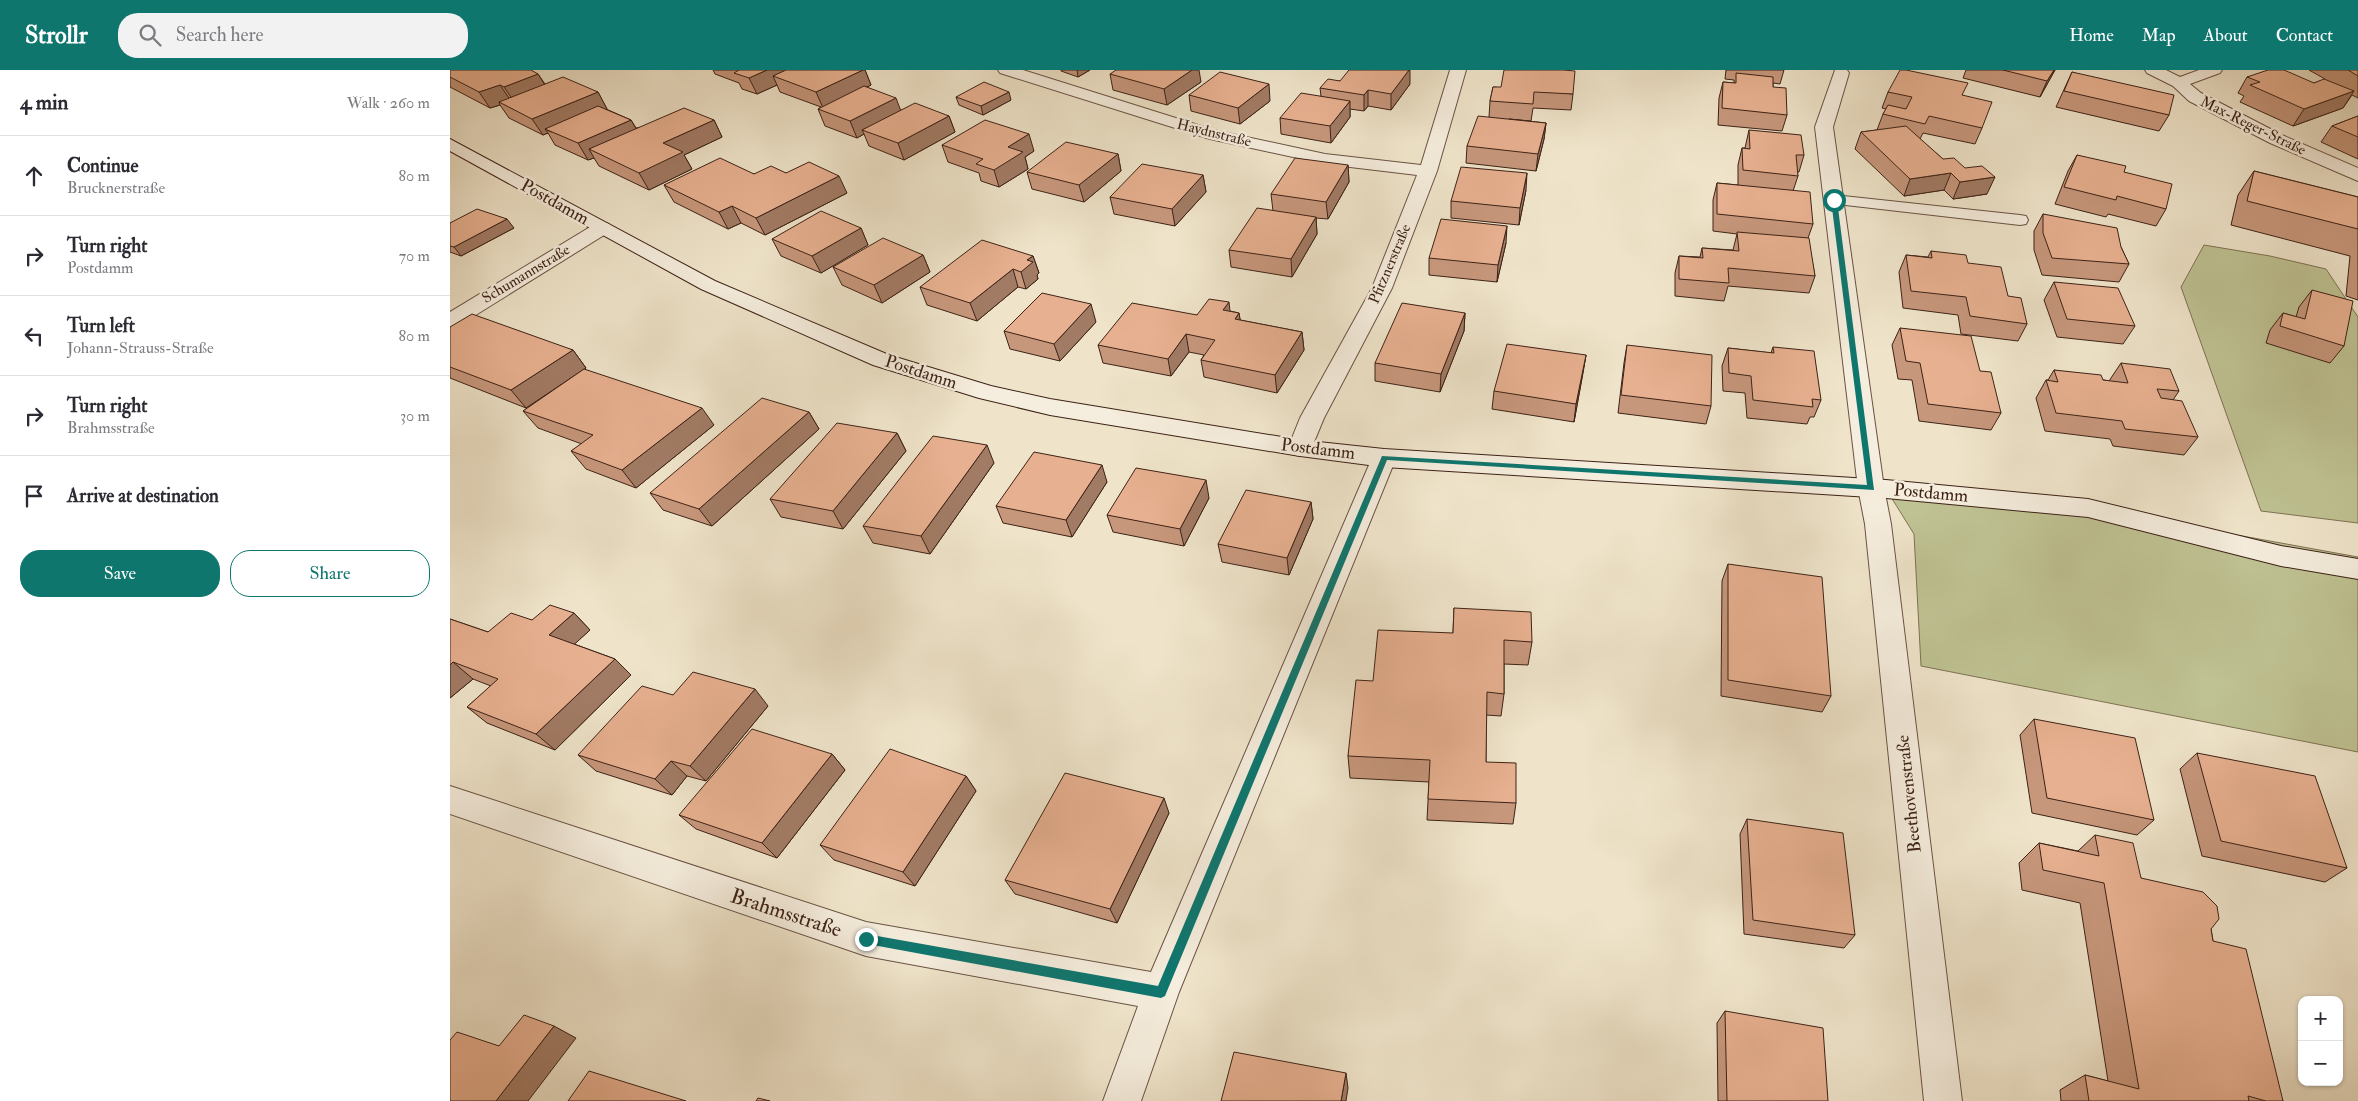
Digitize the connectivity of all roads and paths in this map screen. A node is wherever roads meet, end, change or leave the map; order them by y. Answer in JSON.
{"nodes":[{"id":1,"x":1006,"y":70,"type":"edge"},
{"id":2,"x":1458,"y":70,"type":"edge"},
{"id":3,"x":2153,"y":70,"type":"edge"},
{"id":4,"x":2214,"y":70,"type":"edge"},
{"id":5,"x":1841,"y":73,"type":"dead end"},
{"id":6,"x":2179,"y":83,"type":"junction"},
{"id":7,"x":450,"y":144,"type":"edge"},
{"id":8,"x":1428,"y":171,"type":"junction"},
{"id":9,"x":2358,"y":174,"type":"edge"},
{"id":10,"x":1834,"y":200,"type":"junction"},
{"id":11,"x":2020,"y":220,"type":"dead end"},
{"id":12,"x":602,"y":228,"type":"junction"},
{"id":13,"x":450,"y":321,"type":"edge"},
{"id":14,"x":1300,"y":448,"type":"junction"},
{"id":15,"x":1384,"y":458,"type":"junction"},
{"id":16,"x":1871,"y":488,"type":"junction"},
{"id":17,"x":2358,"y":570,"type":"edge"},
{"id":18,"x":450,"y":800,"type":"edge"},
{"id":19,"x":1161,"y":992,"type":"junction"},
{"id":20,"x":1122,"y":1101,"type":"edge"},
{"id":21,"x":1943,"y":1101,"type":"edge"}],
"edges":[{"from":1,"to":8,"type":"street","name":"Haydnstraße"},
{"from":2,"to":8,"type":"street","name":"Pfitznerstraße"},
{"from":3,"to":6,"type":"street","name":"Max-Reger-Straße"},
{"from":4,"to":6,"type":"street"},
{"from":5,"to":10,"type":"street","name":"Beethovenstraße"},
{"from":6,"to":9,"type":"street","name":"Max-Reger-Straße"},
{"from":7,"to":12,"type":"street","name":"Postdamm"},
{"from":8,"to":14,"type":"street","name":"Pfitznerstraße"},
{"from":10,"to":11,"type":"lane"},
{"from":10,"to":16,"type":"street","name":"Beethovenstraße"},
{"from":12,"to":13,"type":"street","name":"Schumannstraße"},
{"from":12,"to":14,"type":"street","name":"Postdamm"},
{"from":14,"to":15,"type":"street","name":"Postdamm"},
{"from":15,"to":16,"type":"street","name":"Postdamm"},
{"from":15,"to":19,"type":"street"},
{"from":16,"to":17,"type":"street","name":"Postdamm"},
{"from":16,"to":21,"type":"street","name":"Beethovenstraße"},
{"from":18,"to":19,"type":"street","name":"Brahmsstraße"},
{"from":19,"to":20,"type":"street"}]}
